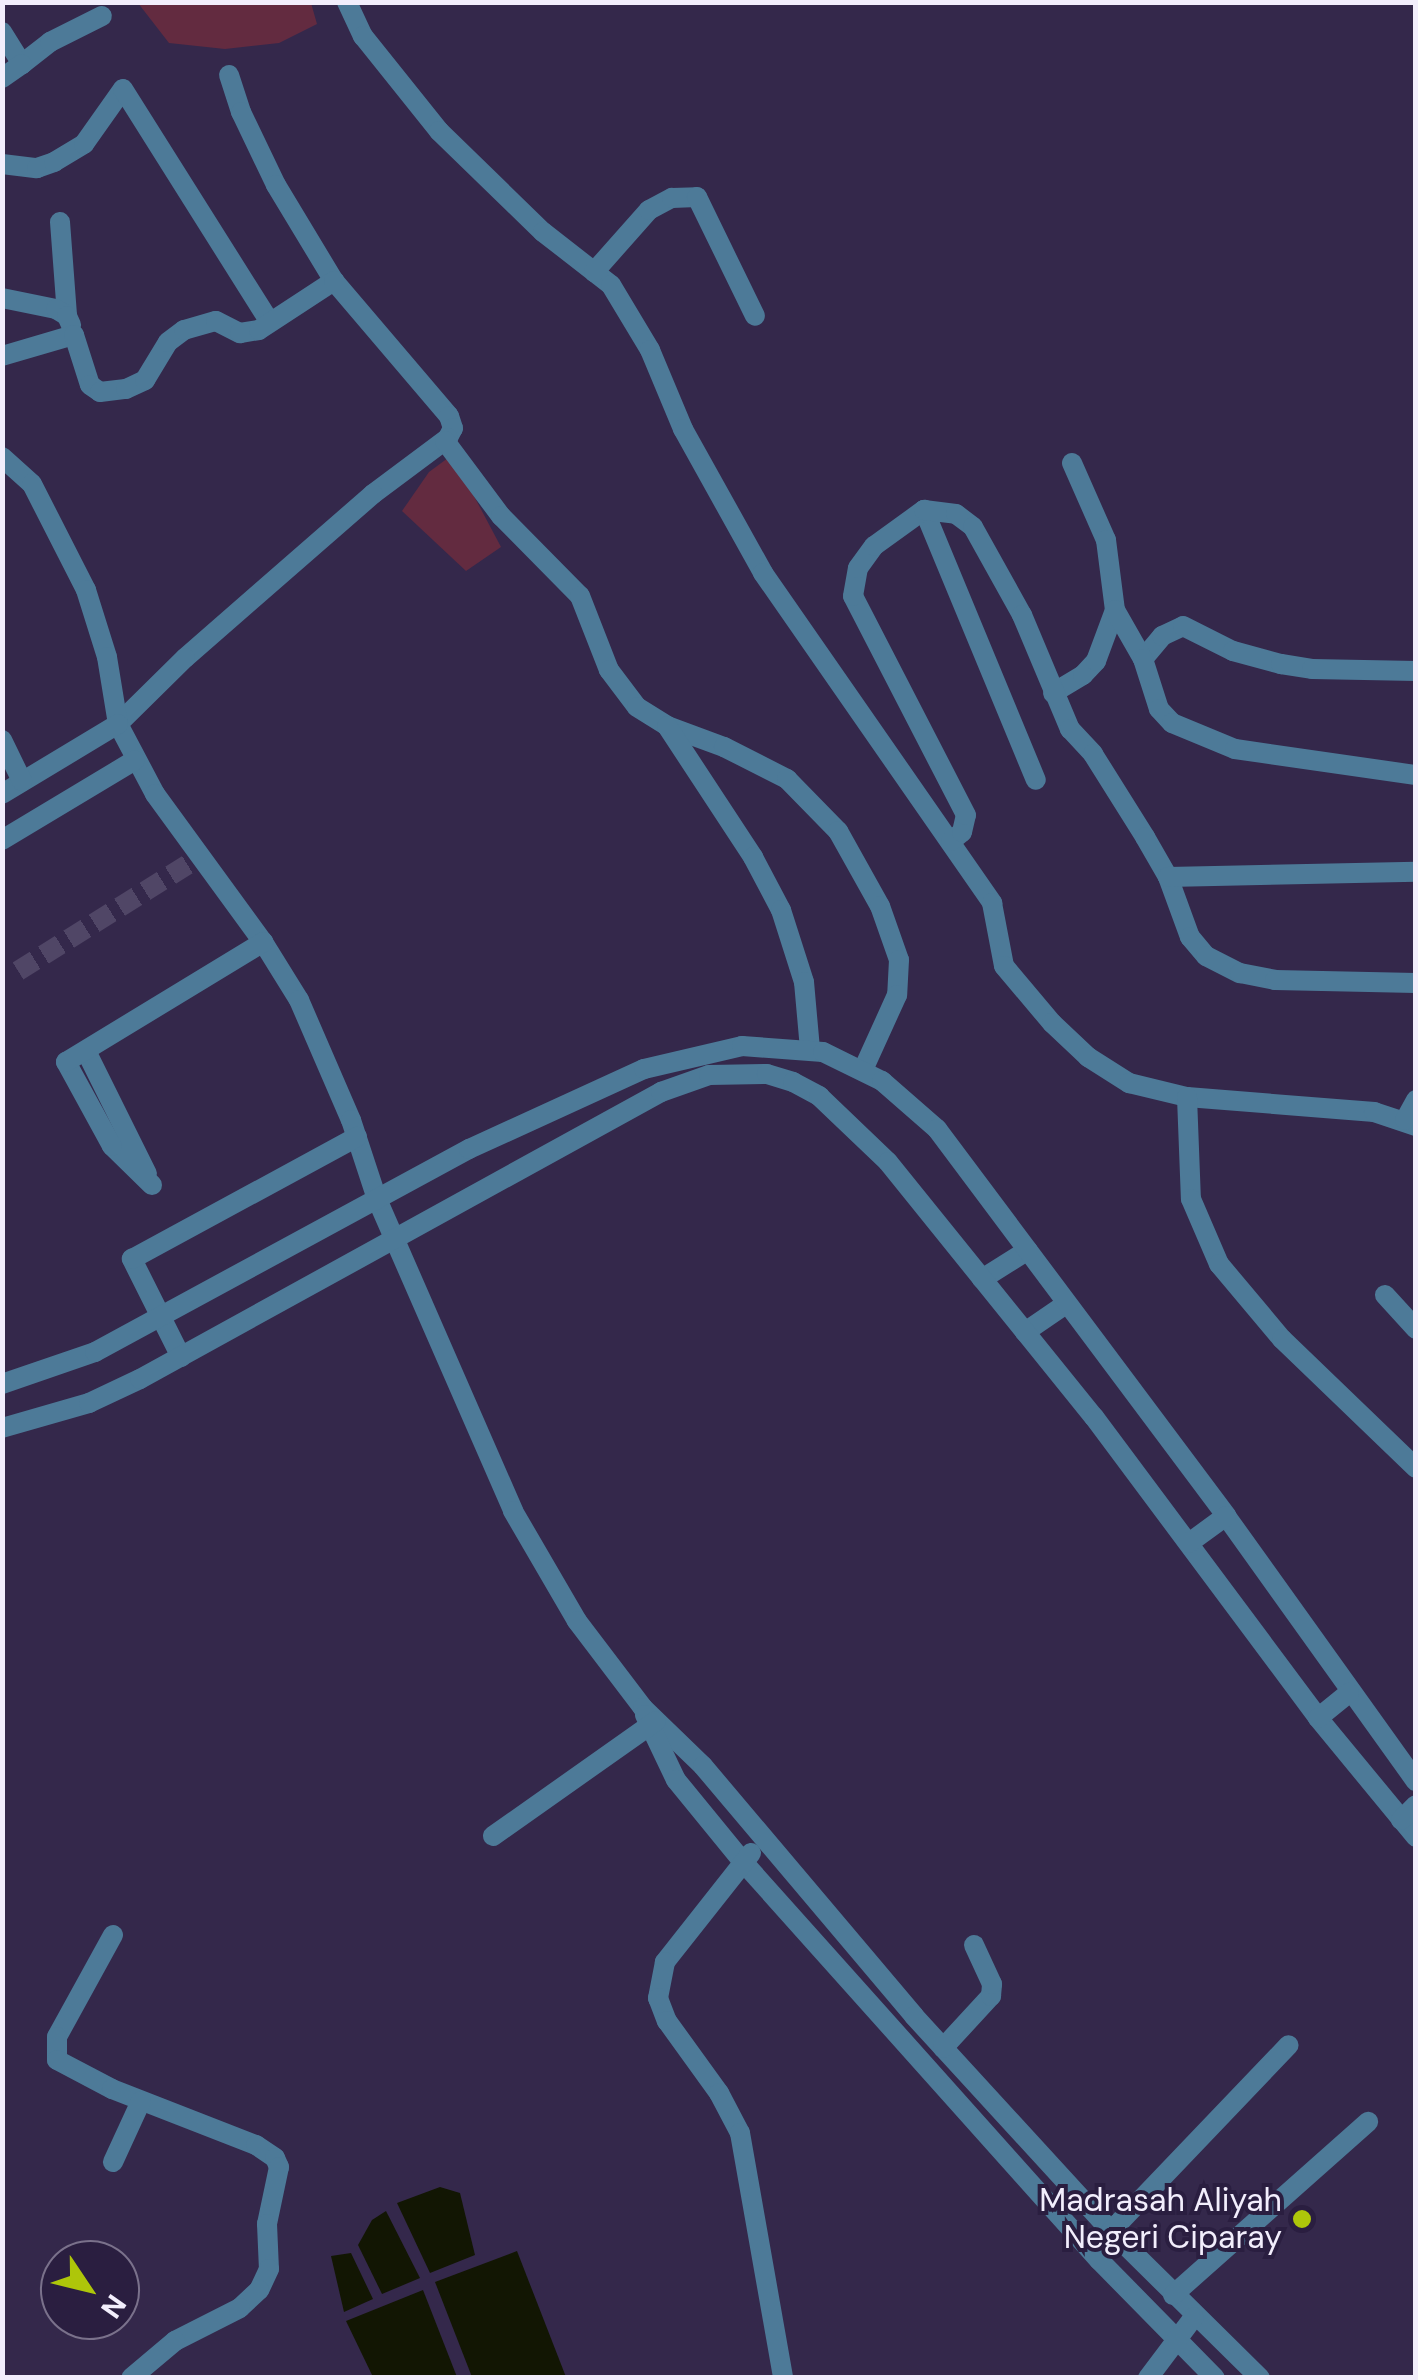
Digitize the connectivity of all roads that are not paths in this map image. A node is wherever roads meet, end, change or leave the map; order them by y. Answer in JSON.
{"nodes":[{"id":1,"x":347,"y":2,"type":"edge"},
{"id":2,"x":102,"y":16,"type":"dead end"},
{"id":3,"x":2,"y":32,"type":"edge"},
{"id":4,"x":22,"y":64,"type":"junction"},
{"id":5,"x":229,"y":75,"type":"dead end"},
{"id":6,"x":2,"y":78,"type":"edge"},
{"id":7,"x":2,"y":164,"type":"edge"},
{"id":8,"x":60,"y":222,"type":"dead end"},
{"id":9,"x":594,"y":272,"type":"junction"},
{"id":10,"x":334,"y":281,"type":"junction"},
{"id":11,"x":2,"y":298,"type":"edge"},
{"id":12,"x":755,"y":316,"type":"dead end"},
{"id":13,"x":270,"y":322,"type":"junction"},
{"id":14,"x":70,"y":325,"type":"junction"},
{"id":15,"x":2,"y":356,"type":"edge"},
{"id":16,"x":444,"y":441,"type":"junction"},
{"id":17,"x":2,"y":457,"type":"edge"},
{"id":18,"x":1072,"y":463,"type":"dead end"},
{"id":19,"x":924,"y":510,"type":"junction"},
{"id":20,"x":1115,"y":610,"type":"junction"},
{"id":21,"x":1143,"y":659,"type":"junction"},
{"id":22,"x":1416,"y":670,"type":"edge"},
{"id":23,"x":1053,"y":693,"type":"junction"},
{"id":24,"x":118,"y":724,"type":"junction"},
{"id":25,"x":666,"y":726,"type":"junction"},
{"id":26,"x":2,"y":740,"type":"edge"},
{"id":27,"x":134,"y":760,"type":"junction"},
{"id":28,"x":46,"y":768,"type":"junction"},
{"id":29,"x":1416,"y":775,"type":"edge"},
{"id":30,"x":1036,"y":780,"type":"dead end"},
{"id":31,"x":22,"y":781,"type":"junction"},
{"id":32,"x":89,"y":785,"type":"junction"},
{"id":33,"x":2,"y":794,"type":"edge"},
{"id":34,"x":2,"y":840,"type":"edge"},
{"id":35,"x":951,"y":841,"type":"junction"},
{"id":36,"x":1416,"y":872,"type":"edge"},
{"id":37,"x":1168,"y":877,"type":"junction"},
{"id":38,"x":263,"y":942,"type":"junction"},
{"id":39,"x":1416,"y":983,"type":"edge"},
{"id":40,"x":810,"y":1048,"type":"junction"},
{"id":41,"x":86,"y":1050,"type":"junction"},
{"id":42,"x":863,"y":1070,"type":"junction"},
{"id":43,"x":1187,"y":1097,"type":"junction"},
{"id":44,"x":1416,"y":1100,"type":"edge"},
{"id":45,"x":1410,"y":1123,"type":"edge"},
{"id":46,"x":358,"y":1137,"type":"junction"},
{"id":47,"x":380,"y":1204,"type":"junction"},
{"id":48,"x":395,"y":1234,"type":"junction"},
{"id":49,"x":1026,"y":1252,"type":"junction"},
{"id":50,"x":984,"y":1278,"type":"junction"},
{"id":51,"x":1385,"y":1295,"type":"dead end"},
{"id":52,"x":1062,"y":1307,"type":"junction"},
{"id":53,"x":1029,"y":1328,"type":"junction"},
{"id":54,"x":1416,"y":1329,"type":"edge"},
{"id":55,"x":172,"y":1336,"type":"junction"},
{"id":56,"x":2,"y":1384,"type":"edge"},
{"id":57,"x":2,"y":1428,"type":"edge"},
{"id":58,"x":1416,"y":1468,"type":"edge"},
{"id":59,"x":1221,"y":1519,"type":"junction"},
{"id":60,"x":1192,"y":1540,"type":"junction"},
{"id":61,"x":1348,"y":1695,"type":"junction"},
{"id":62,"x":1319,"y":1717,"type":"junction"},
{"id":63,"x":649,"y":1719,"type":"junction"},
{"id":64,"x":1416,"y":1781,"type":"edge"},
{"id":65,"x":1407,"y":1814,"type":"edge"},
{"id":66,"x":493,"y":1836,"type":"dead end"},
{"id":67,"x":1416,"y":1837,"type":"edge"},
{"id":68,"x":762,"y":1839,"type":"junction"},
{"id":69,"x":744,"y":1863,"type":"junction"},
{"id":70,"x":113,"y":1936,"type":"dead end"},
{"id":71,"x":974,"y":1945,"type":"dead end"},
{"id":72,"x":872,"y":1968,"type":"junction"},
{"id":73,"x":852,"y":1984,"type":"junction"},
{"id":74,"x":1290,"y":2044,"type":"dead end"},
{"id":75,"x":943,"y":2048,"type":"junction"},
{"id":76,"x":141,"y":2100,"type":"junction"},
{"id":77,"x":1368,"y":2122,"type":"dead end"},
{"id":78,"x":112,"y":2162,"type":"dead end"},
{"id":79,"x":1111,"y":2231,"type":"junction"},
{"id":80,"x":1173,"y":2296,"type":"junction"},
{"id":81,"x":1194,"y":2317,"type":"junction"},
{"id":82,"x":1174,"y":2339,"type":"junction"},
{"id":83,"x":131,"y":2378,"type":"edge"},
{"id":84,"x":782,"y":2378,"type":"edge"},
{"id":85,"x":1148,"y":2378,"type":"edge"},
{"id":86,"x":1215,"y":2378,"type":"edge"},
{"id":87,"x":1260,"y":2378,"type":"edge"}],
"edges":[{"from":1,"to":9,"type":"street"},
{"from":2,"to":4,"type":"street"},
{"from":3,"to":4,"type":"street"},
{"from":4,"to":6,"type":"street"},
{"from":5,"to":10,"type":"street"},
{"from":7,"to":13,"type":"street"},
{"from":8,"to":14,"type":"street"},
{"from":9,"to":12,"type":"street"},
{"from":9,"to":35,"type":"street"},
{"from":10,"to":13,"type":"street"},
{"from":10,"to":16,"type":"street"},
{"from":11,"to":14,"type":"street"},
{"from":13,"to":14,"type":"street"},
{"from":14,"to":15,"type":"street"},
{"from":16,"to":24,"type":"street"},
{"from":16,"to":25,"type":"street"},
{"from":17,"to":24,"type":"street"},
{"from":18,"to":20,"type":"street"},
{"from":19,"to":23,"type":"street"},
{"from":19,"to":30,"type":"street"},
{"from":19,"to":35,"type":"street"},
{"from":20,"to":21,"type":"street"},
{"from":20,"to":23,"type":"street"},
{"from":21,"to":22,"type":"street"},
{"from":21,"to":29,"type":"street"},
{"from":23,"to":37,"type":"street"},
{"from":24,"to":27,"type":"street"},
{"from":24,"to":28,"type":"street"},
{"from":25,"to":40,"type":"street"},
{"from":25,"to":42,"type":"street"},
{"from":26,"to":31,"type":"street"},
{"from":27,"to":32,"type":"street"},
{"from":27,"to":38,"type":"street"},
{"from":28,"to":31,"type":"street"},
{"from":28,"to":32,"type":"street"},
{"from":31,"to":33,"type":"street"},
{"from":32,"to":34,"type":"street"},
{"from":35,"to":43,"type":"street"},
{"from":36,"to":37,"type":"street"},
{"from":37,"to":39,"type":"street"},
{"from":38,"to":41,"type":"street"},
{"from":38,"to":46,"type":"street"},
{"from":40,"to":42,"type":"street"},
{"from":40,"to":47,"type":"street"},
{"from":41,"to":41,"type":"street"},
{"from":42,"to":49,"type":"street"},
{"from":43,"to":45,"type":"street"},
{"from":43,"to":58,"type":"street"},
{"from":44,"to":45,"type":"street"},
{"from":46,"to":47,"type":"street"},
{"from":46,"to":55,"type":"street"},
{"from":47,"to":48,"type":"street"},
{"from":47,"to":55,"type":"street"},
{"from":48,"to":50,"type":"street"},
{"from":48,"to":55,"type":"street"},
{"from":48,"to":63,"type":"street"},
{"from":49,"to":50,"type":"street"},
{"from":49,"to":52,"type":"street"},
{"from":50,"to":53,"type":"street"},
{"from":51,"to":54,"type":"street"},
{"from":52,"to":53,"type":"street"},
{"from":52,"to":59,"type":"street"},
{"from":53,"to":60,"type":"street"},
{"from":55,"to":56,"type":"street"},
{"from":55,"to":57,"type":"street"},
{"from":59,"to":60,"type":"street"},
{"from":59,"to":61,"type":"street"},
{"from":60,"to":62,"type":"street"},
{"from":61,"to":62,"type":"street"},
{"from":61,"to":64,"type":"street"},
{"from":62,"to":65,"type":"street"},
{"from":63,"to":66,"type":"street"},
{"from":63,"to":68,"type":"street"},
{"from":63,"to":69,"type":"street"},
{"from":65,"to":67,"type":"street"},
{"from":68,"to":69,"type":"street"},
{"from":68,"to":72,"type":"street"},
{"from":69,"to":73,"type":"street"},
{"from":69,"to":84,"type":"street"},
{"from":70,"to":76,"type":"street"},
{"from":71,"to":75,"type":"street"},
{"from":72,"to":73,"type":"street"},
{"from":72,"to":75,"type":"street"},
{"from":73,"to":82,"type":"street"},
{"from":74,"to":79,"type":"street"},
{"from":75,"to":79,"type":"street"},
{"from":76,"to":78,"type":"street"},
{"from":76,"to":83,"type":"street"},
{"from":77,"to":80,"type":"street"},
{"from":79,"to":80,"type":"street"},
{"from":80,"to":81,"type":"street"},
{"from":81,"to":82,"type":"street"},
{"from":81,"to":87,"type":"street"},
{"from":82,"to":85,"type":"street"},
{"from":82,"to":86,"type":"street"}]}
